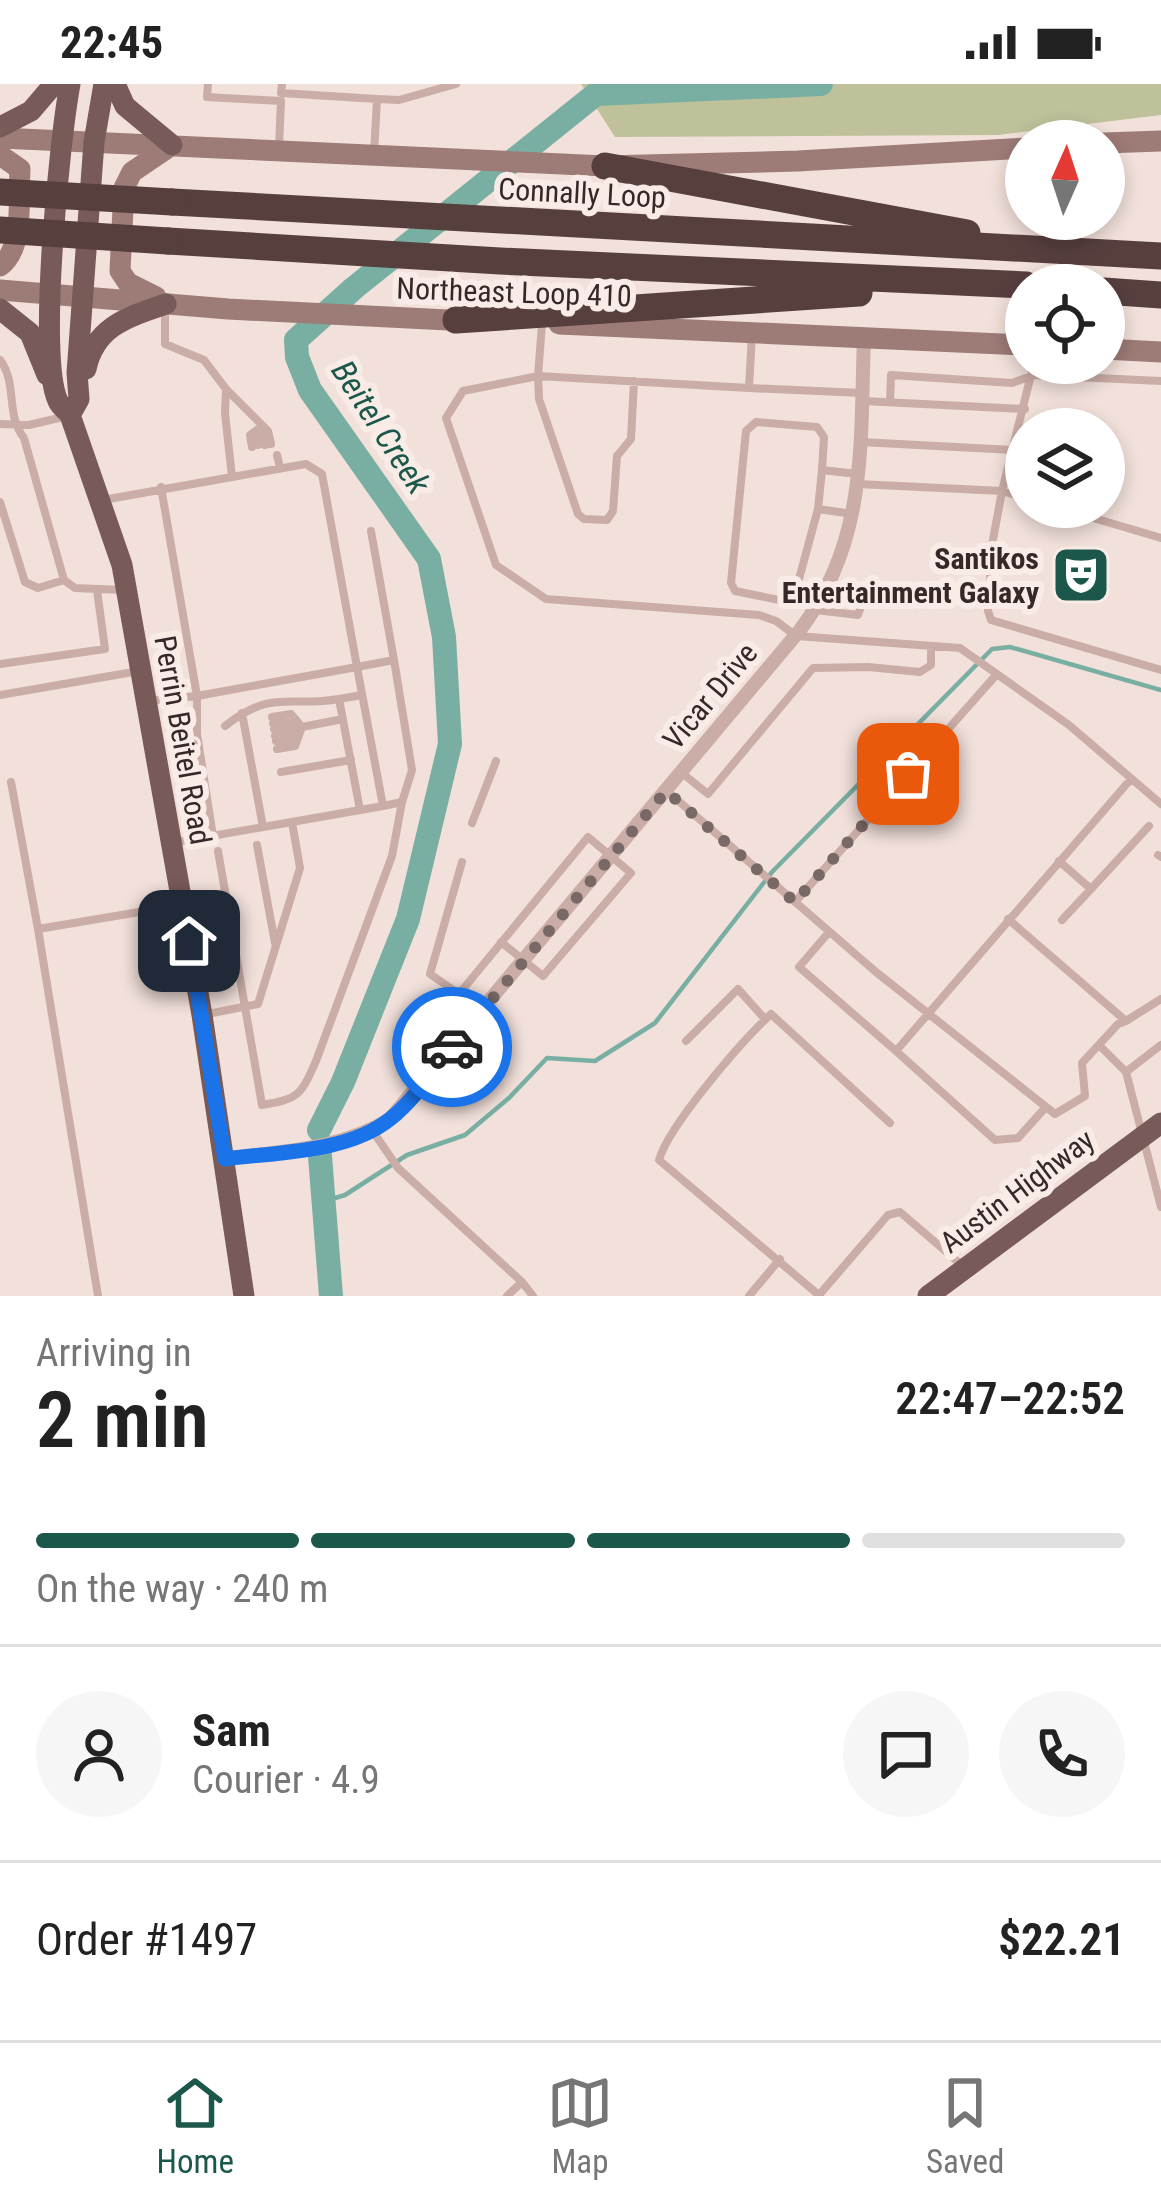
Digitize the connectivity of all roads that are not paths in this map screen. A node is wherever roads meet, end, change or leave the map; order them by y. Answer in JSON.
{"nodes":[{"id":1,"x":54,"y":84,"type":"edge"},
{"id":2,"x":70,"y":84,"type":"edge"},
{"id":3,"x":104,"y":84,"type":"edge"},
{"id":4,"x":115,"y":84,"type":"edge"},
{"id":5,"x":208,"y":84,"type":"edge"},
{"id":6,"x":456,"y":84,"type":"edge"},
{"id":7,"x":281,"y":93,"type":"edge"},
{"id":8,"x":377,"y":99,"type":"junction"},
{"id":9,"x":0,"y":127,"type":"edge"},
{"id":10,"x":0,"y":138,"type":"edge"},
{"id":11,"x":60,"y":140,"type":"junction"},
{"id":12,"x":1161,"y":141,"type":"edge"},
{"id":13,"x":94,"y":142,"type":"junction"},
{"id":14,"x":1125,"y":142,"type":"edge"},
{"id":15,"x":172,"y":145,"type":"junction"},
{"id":16,"x":1005,"y":149,"type":"edge"},
{"id":17,"x":278,"y":151,"type":"junction"},
{"id":18,"x":0,"y":154,"type":"edge"},
{"id":19,"x":374,"y":156,"type":"junction"},
{"id":20,"x":604,"y":166,"type":"junction"},
{"id":21,"x":0,"y":192,"type":"edge"},
{"id":22,"x":0,"y":230,"type":"edge"},
{"id":23,"x":1096,"y":256,"type":"junction"},
{"id":24,"x":1161,"y":256,"type":"edge"},
{"id":25,"x":0,"y":266,"type":"edge"},
{"id":26,"x":1005,"y":284,"type":"edge"},
{"id":27,"x":1005,"y":286,"type":"edge"},
{"id":28,"x":0,"y":290,"type":"edge"},
{"id":29,"x":1125,"y":292,"type":"edge"},
{"id":30,"x":52,"y":294,"type":"junction"},
{"id":31,"x":1161,"y":295,"type":"edge"},
{"id":32,"x":82,"y":296,"type":"junction"},
{"id":33,"x":166,"y":304,"type":"junction"},
{"id":34,"x":0,"y":309,"type":"edge"},
{"id":35,"x":456,"y":320,"type":"junction"},
{"id":36,"x":542,"y":323,"type":"junction"},
{"id":37,"x":752,"y":332,"type":"junction"},
{"id":38,"x":864,"y":338,"type":"junction"},
{"id":39,"x":1005,"y":344,"type":"edge"},
{"id":40,"x":1125,"y":350,"type":"edge"},
{"id":41,"x":1161,"y":352,"type":"edge"},
{"id":42,"x":0,"y":360,"type":"edge"},
{"id":43,"x":538,"y":376,"type":"junction"},
{"id":44,"x":1125,"y":379,"type":"edge"},
{"id":45,"x":1161,"y":381,"type":"edge"},
{"id":46,"x":634,"y":382,"type":"junction"},
{"id":47,"x":1005,"y":383,"type":"edge"},
{"id":48,"x":226,"y":388,"type":"junction"},
{"id":49,"x":749,"y":388,"type":"junction"},
{"id":50,"x":861,"y":397,"type":"junction"},
{"id":51,"x":890,"y":402,"type":"junction"},
{"id":52,"x":69,"y":405,"type":"junction"},
{"id":53,"x":1006,"y":408,"type":"edge"},
{"id":54,"x":0,"y":424,"type":"edge"},
{"id":55,"x":14,"y":424,"type":"junction"},
{"id":56,"x":261,"y":427,"type":"junction"},
{"id":57,"x":860,"y":442,"type":"junction"},
{"id":58,"x":1005,"y":450,"type":"edge"},
{"id":59,"x":269,"y":470,"type":"junction"},
{"id":60,"x":822,"y":470,"type":"junction"},
{"id":61,"x":232,"y":477,"type":"junction"},
{"id":62,"x":858,"y":479,"type":"junction"},
{"id":63,"x":1005,"y":480,"type":"edge"},
{"id":64,"x":160,"y":487,"type":"junction"},
{"id":65,"x":1002,"y":491,"type":"junction"},
{"id":66,"x":1005,"y":492,"type":"edge"},
{"id":67,"x":102,"y":500,"type":"junction"},
{"id":68,"x":0,"y":502,"type":"edge"},
{"id":69,"x":818,"y":509,"type":"junction"},
{"id":70,"x":854,"y":514,"type":"junction"},
{"id":71,"x":1125,"y":527,"type":"edge"},
{"id":72,"x":371,"y":531,"type":"dead end"},
{"id":73,"x":1161,"y":538,"type":"edge"},
{"id":74,"x":64,"y":580,"type":"junction"},
{"id":75,"x":97,"y":590,"type":"junction"},
{"id":76,"x":126,"y":590,"type":"junction"},
{"id":77,"x":865,"y":595,"type":"dead end"},
{"id":78,"x":816,"y":610,"type":"junction"},
{"id":79,"x":796,"y":636,"type":"junction"},
{"id":80,"x":931,"y":646,"type":"junction"},
{"id":81,"x":394,"y":660,"type":"junction"},
{"id":82,"x":0,"y":664,"type":"edge"},
{"id":83,"x":356,"y":668,"type":"junction"},
{"id":84,"x":1161,"y":670,"type":"edge"},
{"id":85,"x":140,"y":671,"type":"junction"},
{"id":86,"x":997,"y":674,"type":"junction"},
{"id":87,"x":0,"y":694,"type":"edge"},
{"id":88,"x":197,"y":695,"type":"junction"},
{"id":89,"x":362,"y":695,"type":"junction"},
{"id":90,"x":339,"y":700,"type":"junction"},
{"id":91,"x":146,"y":701,"type":"junction"},
{"id":92,"x":343,"y":719,"type":"junction"},
{"id":93,"x":225,"y":726,"type":"dead end"},
{"id":94,"x":302,"y":727,"type":"junction"},
{"id":95,"x":213,"y":735,"type":"dead end"},
{"id":96,"x":251,"y":735,"type":"junction"},
{"id":97,"x":198,"y":743,"type":"junction"},
{"id":98,"x":350,"y":760,"type":"junction"},
{"id":99,"x":496,"y":761,"type":"dead end"},
{"id":100,"x":281,"y":772,"type":"dead end"},
{"id":101,"x":682,"y":773,"type":"junction"},
{"id":102,"x":1131,"y":779,"type":"junction"},
{"id":103,"x":11,"y":782,"type":"dead end"},
{"id":104,"x":666,"y":791,"type":"junction"},
{"id":105,"x":402,"y":802,"type":"junction"},
{"id":106,"x":1161,"y":804,"type":"edge"},
{"id":107,"x":382,"y":806,"type":"junction"},
{"id":108,"x":360,"y":810,"type":"junction"},
{"id":109,"x":292,"y":822,"type":"junction"},
{"id":110,"x":472,"y":824,"type":"dead end"},
{"id":111,"x":1149,"y":826,"type":"dead end"},
{"id":112,"x":263,"y":827,"type":"junction"},
{"id":113,"x":214,"y":836,"type":"junction"},
{"id":114,"x":171,"y":843,"type":"junction"},
{"id":115,"x":257,"y":844,"type":"dead end"},
{"id":116,"x":218,"y":851,"type":"dead end"},
{"id":117,"x":611,"y":857,"type":"junction"},
{"id":118,"x":1059,"y":861,"type":"junction"},
{"id":119,"x":462,"y":862,"type":"dead end"},
{"id":120,"x":1090,"y":889,"type":"junction"},
{"id":121,"x":795,"y":902,"type":"junction"},
{"id":122,"x":182,"y":904,"type":"junction"},
{"id":123,"x":1008,"y":920,"type":"junction"},
{"id":124,"x":1062,"y":920,"type":"dead end"},
{"id":125,"x":38,"y":929,"type":"junction"},
{"id":126,"x":829,"y":932,"type":"junction"},
{"id":127,"x":501,"y":942,"type":"junction"},
{"id":128,"x":275,"y":946,"type":"junction"},
{"id":129,"x":525,"y":961,"type":"junction"},
{"id":130,"x":1161,"y":998,"type":"edge"},
{"id":131,"x":244,"y":1007,"type":"junction"},
{"id":132,"x":927,"y":1013,"type":"junction"},
{"id":133,"x":202,"y":1015,"type":"junction"},
{"id":134,"x":765,"y":1019,"type":"junction"},
{"id":135,"x":1126,"y":1021,"type":"junction"},
{"id":136,"x":686,"y":1041,"type":"dead end"},
{"id":137,"x":1099,"y":1045,"type":"junction"},
{"id":138,"x":1161,"y":1045,"type":"edge"},
{"id":139,"x":896,"y":1052,"type":"junction"},
{"id":140,"x":1126,"y":1072,"type":"junction"},
{"id":141,"x":1045,"y":1108,"type":"junction"},
{"id":142,"x":890,"y":1123,"type":"dead end"},
{"id":143,"x":1155,"y":1124,"type":"edge"},
{"id":144,"x":372,"y":1130,"type":"junction"},
{"id":145,"x":225,"y":1159,"type":"junction"},
{"id":146,"x":1160,"y":1199,"type":"edge"},
{"id":147,"x":780,"y":1259,"type":"junction"},
{"id":148,"x":965,"y":1268,"type":"junction"},
{"id":149,"x":522,"y":1282,"type":"junction"},
{"id":150,"x":820,"y":1295,"type":"edge"},
{"id":151,"x":931,"y":1295,"type":"edge"},
{"id":152,"x":98,"y":1296,"type":"edge"},
{"id":153,"x":244,"y":1296,"type":"edge"},
{"id":154,"x":507,"y":1296,"type":"edge"},
{"id":155,"x":532,"y":1296,"type":"edge"},
{"id":156,"x":749,"y":1296,"type":"edge"}],
"edges":[{"from":1,"to":9,"type":"main road"},
{"from":2,"to":11,"type":"main road","name":"Perrin Beitel Road"},
{"from":3,"to":13,"type":"main road","name":"Perrin Beitel Road"},
{"from":4,"to":15,"type":"main road"},
{"from":5,"to":7,"type":"lane"},
{"from":6,"to":8,"type":"lane"},
{"from":7,"to":8,"type":"lane"},
{"from":7,"to":17,"type":"lane"},
{"from":8,"to":19,"type":"lane"},
{"from":10,"to":11,"type":"main road"},
{"from":11,"to":13,"type":"main road"},
{"from":11,"to":30,"type":"main road","name":"Perrin Beitel Road"},
{"from":12,"to":14,"type":"main road"},
{"from":13,"to":15,"type":"main road"},
{"from":13,"to":32,"type":"main road","name":"Perrin Beitel Road"},
{"from":15,"to":17,"type":"main road"},
{"from":15,"to":33,"type":"main road"},
{"from":16,"to":20,"type":"main road"},
{"from":17,"to":19,"type":"main road"},
{"from":18,"to":25,"type":"main road"},
{"from":19,"to":20,"type":"main road"},
{"from":20,"to":23,"type":"highway"},
{"from":21,"to":23,"type":"highway","name":"Connally Loop","bridge":true},
{"from":22,"to":26,"type":"highway","bridge":true},
{"from":23,"to":24,"type":"highway","name":"Connally Loop"},
{"from":27,"to":35,"type":"highway"},
{"from":28,"to":30,"type":"main road","name":"Northeast Loop 410"},
{"from":29,"to":31,"type":"highway"},
{"from":30,"to":32,"type":"main road","name":"Northeast Loop 410"},
{"from":30,"to":52,"type":"main road","name":"Perrin Beitel Road"},
{"from":32,"to":33,"type":"main road","name":"Northeast Loop 410"},
{"from":32,"to":52,"type":"main road","name":"Perrin Beitel Road"},
{"from":33,"to":35,"type":"main road","name":"Northeast Loop 410"},
{"from":33,"to":48,"type":"lane"},
{"from":33,"to":52,"type":"main road"},
{"from":34,"to":52,"type":"main road"},
{"from":35,"to":36,"type":"main road","name":"Northeast Loop 410"},
{"from":36,"to":37,"type":"main road","name":"Northeast Loop 410"},
{"from":36,"to":43,"type":"lane"},
{"from":37,"to":38,"type":"main road","name":"Northeast Loop 410"},
{"from":37,"to":49,"type":"lane"},
{"from":38,"to":39,"type":"main road","name":"Northeast Loop 410"},
{"from":38,"to":50,"type":"street","name":"Vicar Drive"},
{"from":40,"to":41,"type":"main road"},
{"from":42,"to":55,"type":"lane"},
{"from":43,"to":46,"type":"lane"},
{"from":43,"to":46,"type":"lane"},
{"from":43,"to":79,"type":"lane"},
{"from":44,"to":45,"type":"lane"},
{"from":46,"to":49,"type":"lane"},
{"from":47,"to":51,"type":"lane"},
{"from":48,"to":56,"type":"lane"},
{"from":48,"to":61,"type":"lane"},
{"from":49,"to":50,"type":"lane"},
{"from":50,"to":51,"type":"lane"},
{"from":50,"to":57,"type":"street","name":"Vicar Drive"},
{"from":51,"to":53,"type":"lane"},
{"from":52,"to":55,"type":"lane"},
{"from":52,"to":67,"type":"main road","name":"Perrin Beitel Road"},
{"from":54,"to":55,"type":"lane"},
{"from":55,"to":74,"type":"lane"},
{"from":56,"to":56,"type":"lane"},
{"from":57,"to":58,"type":"lane"},
{"from":57,"to":62,"type":"street","name":"Vicar Drive"},
{"from":59,"to":59,"type":"lane"},
{"from":59,"to":61,"type":"lane"},
{"from":59,"to":83,"type":"lane"},
{"from":60,"to":62,"type":"lane"},
{"from":60,"to":69,"type":"lane"},
{"from":60,"to":69,"type":"lane"},
{"from":61,"to":64,"type":"lane"},
{"from":62,"to":65,"type":"lane"},
{"from":62,"to":70,"type":"street","name":"Vicar Drive"},
{"from":63,"to":65,"type":"lane"},
{"from":64,"to":67,"type":"lane"},
{"from":64,"to":88,"type":"lane"},
{"from":65,"to":66,"type":"lane"},
{"from":65,"to":84,"type":"lane"},
{"from":67,"to":76,"type":"main road","name":"Perrin Beitel Road"},
{"from":68,"to":74,"type":"lane"},
{"from":69,"to":70,"type":"lane"},
{"from":70,"to":78,"type":"street","name":"Vicar Drive"},
{"from":71,"to":73,"type":"lane"},
{"from":72,"to":81,"type":"lane"},
{"from":74,"to":75,"type":"lane"},
{"from":75,"to":76,"type":"lane"},
{"from":75,"to":82,"type":"lane"},
{"from":76,"to":85,"type":"main road","name":"Perrin Beitel Road"},
{"from":77,"to":78,"type":"lane"},
{"from":78,"to":79,"type":"street","name":"Vicar Drive"},
{"from":79,"to":80,"type":"lane"},
{"from":79,"to":101,"type":"street","name":"Vicar Drive"},
{"from":80,"to":86,"type":"lane"},
{"from":80,"to":101,"type":"lane"},
{"from":81,"to":83,"type":"lane"},
{"from":81,"to":105,"type":"lane"},
{"from":83,"to":88,"type":"lane"},
{"from":83,"to":89,"type":"lane"},
{"from":85,"to":87,"type":"lane"},
{"from":85,"to":91,"type":"main road","name":"Perrin Beitel Road"},
{"from":86,"to":102,"type":"lane"},
{"from":86,"to":121,"type":"lane"},
{"from":88,"to":91,"type":"lane"},
{"from":88,"to":97,"type":"lane"},
{"from":89,"to":90,"type":"lane"},
{"from":89,"to":107,"type":"lane"},
{"from":90,"to":92,"type":"lane"},
{"from":90,"to":96,"type":"lane"},
{"from":91,"to":114,"type":"main road","name":"Perrin Beitel Road"},
{"from":92,"to":94,"type":"lane"},
{"from":92,"to":98,"type":"lane"},
{"from":93,"to":96,"type":"lane"},
{"from":94,"to":94,"type":"lane"},
{"from":95,"to":97,"type":"lane"},
{"from":96,"to":112,"type":"lane"},
{"from":97,"to":113,"type":"lane"},
{"from":98,"to":100,"type":"lane"},
{"from":98,"to":108,"type":"lane"},
{"from":99,"to":110,"type":"lane"},
{"from":101,"to":104,"type":"street","name":"Vicar Drive"},
{"from":102,"to":106,"type":"lane"},
{"from":102,"to":118,"type":"lane"},
{"from":103,"to":125,"type":"lane"},
{"from":104,"to":117,"type":"street","name":"Vicar Drive"},
{"from":104,"to":121,"type":"lane"},
{"from":105,"to":107,"type":"lane"},
{"from":105,"to":131,"type":"lane"},
{"from":107,"to":108,"type":"lane"},
{"from":108,"to":109,"type":"lane"},
{"from":109,"to":112,"type":"lane"},
{"from":109,"to":128,"type":"lane"},
{"from":111,"to":120,"type":"lane"},
{"from":112,"to":113,"type":"lane"},
{"from":113,"to":114,"type":"lane"},
{"from":114,"to":122,"type":"main road","name":"Perrin Beitel Road"},
{"from":115,"to":128,"type":"lane"},
{"from":116,"to":131,"type":"lane"},
{"from":117,"to":127,"type":"lane"},
{"from":117,"to":129,"type":"street","name":"Vicar Drive"},
{"from":117,"to":129,"type":"lane"},
{"from":118,"to":120,"type":"lane"},
{"from":118,"to":123,"type":"lane"},
{"from":119,"to":127,"type":"lane"},
{"from":120,"to":124,"type":"lane"},
{"from":121,"to":126,"type":"lane"},
{"from":122,"to":125,"type":"lane"},
{"from":122,"to":133,"type":"main road","name":"Perrin Beitel Road"},
{"from":123,"to":132,"type":"lane"},
{"from":123,"to":135,"type":"lane"},
{"from":125,"to":152,"type":"lane"},
{"from":126,"to":132,"type":"lane"},
{"from":126,"to":139,"type":"lane"},
{"from":127,"to":129,"type":"lane"},
{"from":128,"to":131,"type":"lane"},
{"from":129,"to":144,"type":"street","name":"Vicar Drive"},
{"from":130,"to":135,"type":"lane"},
{"from":131,"to":133,"type":"lane"},
{"from":132,"to":139,"type":"lane"},
{"from":132,"to":141,"type":"lane"},
{"from":133,"to":145,"type":"main road","name":"Perrin Beitel Road"},
{"from":134,"to":136,"type":"lane"},
{"from":134,"to":142,"type":"lane"},
{"from":134,"to":147,"type":"lane"},
{"from":135,"to":137,"type":"lane"},
{"from":137,"to":140,"type":"lane"},
{"from":137,"to":141,"type":"lane"},
{"from":138,"to":140,"type":"lane"},
{"from":139,"to":141,"type":"lane"},
{"from":140,"to":143,"type":"lane"},
{"from":143,"to":146,"type":"lane"},
{"from":143,"to":148,"type":"main road","name":"Austin Highway"},
{"from":144,"to":145,"type":"street","name":"Vicar Drive"},
{"from":144,"to":149,"type":"lane"},
{"from":145,"to":153,"type":"main road","name":"Perrin Beitel Road"},
{"from":147,"to":150,"type":"lane"},
{"from":147,"to":156,"type":"lane"},
{"from":148,"to":150,"type":"lane"},
{"from":148,"to":151,"type":"main road","name":"Austin Highway"},
{"from":149,"to":154,"type":"lane"},
{"from":149,"to":155,"type":"lane"}]}
